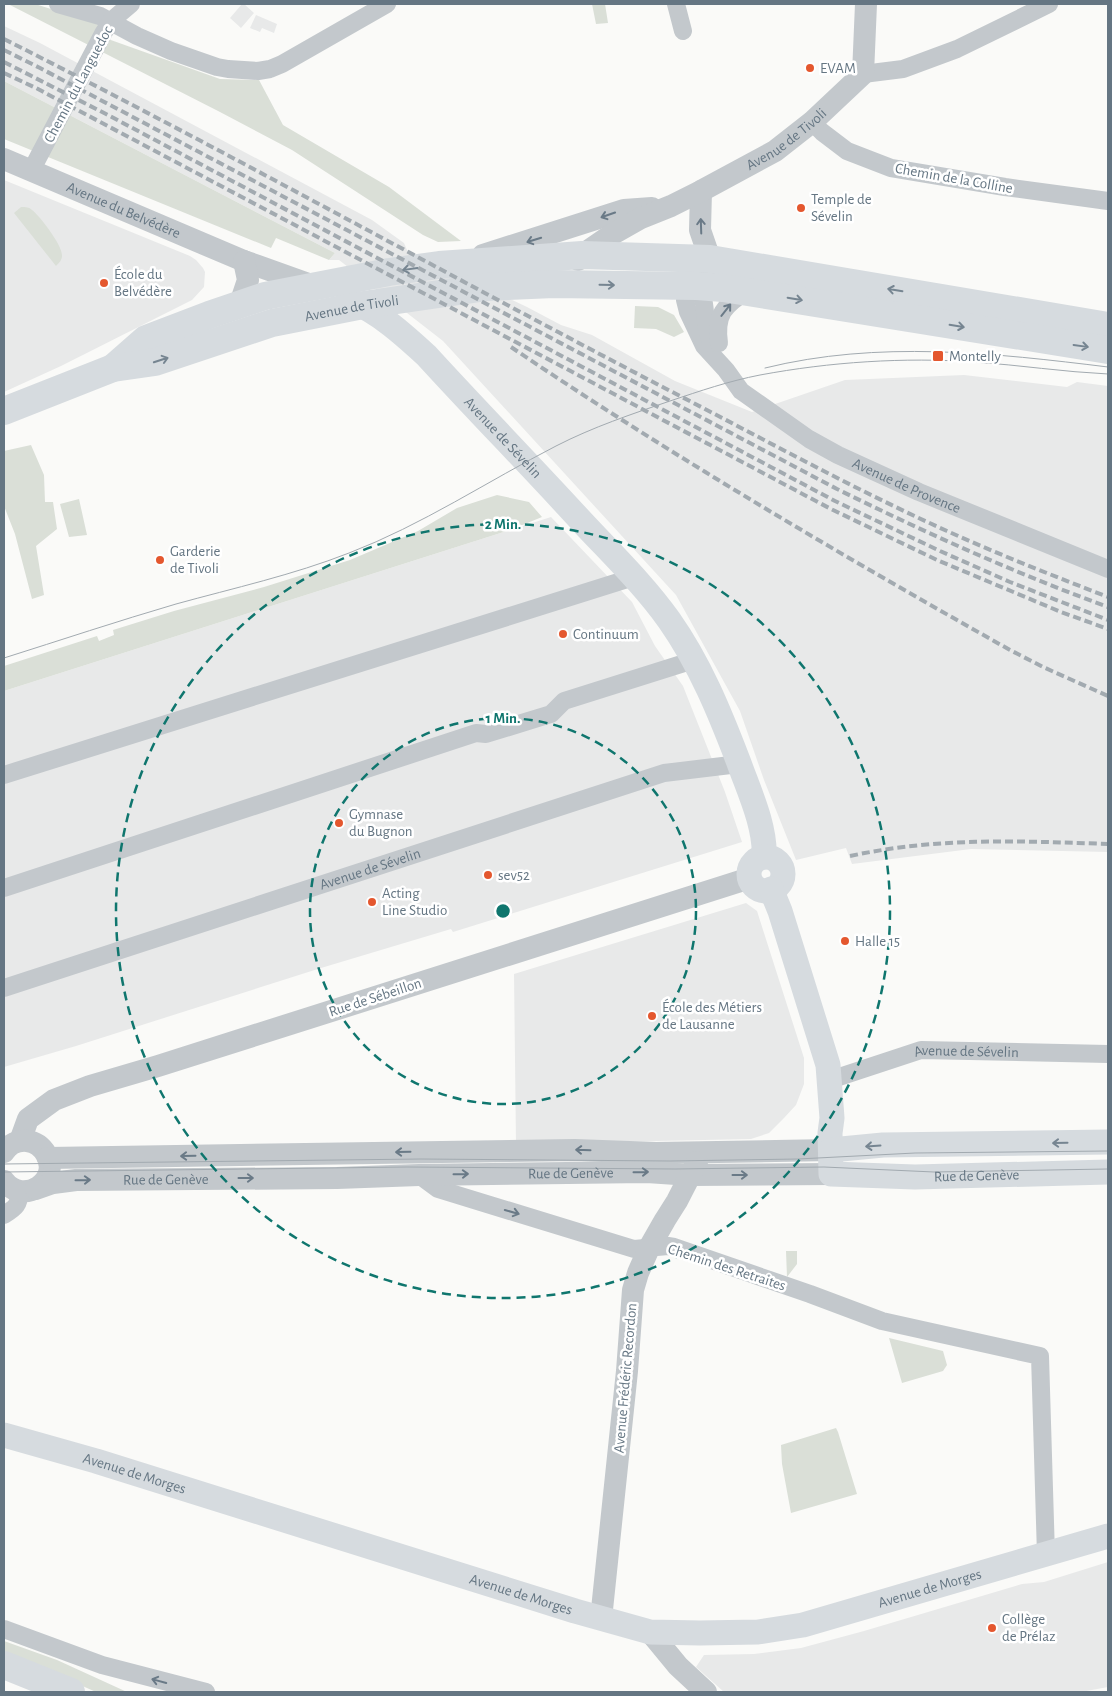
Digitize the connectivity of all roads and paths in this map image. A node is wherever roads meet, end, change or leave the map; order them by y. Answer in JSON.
{"nodes":[{"id":1,"x":58,"y":4,"type":"edge"},
{"id":2,"x":131,"y":4,"type":"edge"},
{"id":3,"x":388,"y":4,"type":"edge"},
{"id":4,"x":676,"y":4,"type":"edge"},
{"id":5,"x":866,"y":4,"type":"edge"},
{"id":6,"x":1049,"y":4,"type":"edge"},
{"id":7,"x":107,"y":26,"type":"junction"},
{"id":8,"x":683,"y":31,"type":"dead end"},
{"id":9,"x":863,"y":74,"type":"junction"},
{"id":10,"x":812,"y":122,"type":"junction"},
{"id":11,"x":4,"y":159,"type":"edge"},
{"id":12,"x":35,"y":164,"type":"junction"},
{"id":13,"x":701,"y":191,"type":"junction"},
{"id":14,"x":1108,"y":201,"type":"edge"},
{"id":15,"x":671,"y":206,"type":"junction"},
{"id":16,"x":582,"y":255,"type":"junction"},
{"id":17,"x":647,"y":256,"type":"junction"},
{"id":18,"x":710,"y":259,"type":"junction"},
{"id":19,"x":244,"y":261,"type":"junction"},
{"id":20,"x":459,"y":263,"type":"junction"},
{"id":21,"x":558,"y":284,"type":"junction"},
{"id":22,"x":697,"y":286,"type":"junction"},
{"id":23,"x":317,"y":287,"type":"junction"},
{"id":24,"x":747,"y":291,"type":"junction"},
{"id":25,"x":240,"y":304,"type":"junction"},
{"id":26,"x":371,"y":304,"type":"junction"},
{"id":27,"x":1108,"y":326,"type":"edge"},
{"id":28,"x":1108,"y":350,"type":"edge"},
{"id":29,"x":113,"y":368,"type":"junction"},
{"id":30,"x":726,"y":370,"type":"junction"},
{"id":31,"x":4,"y":411,"type":"edge"},
{"id":32,"x":1108,"y":569,"type":"edge"},
{"id":33,"x":634,"y":577,"type":"junction"},
{"id":34,"x":694,"y":660,"type":"junction"},
{"id":35,"x":739,"y":764,"type":"junction"},
{"id":36,"x":4,"y":775,"type":"edge"},
{"id":37,"x":761,"y":884,"type":"junction"},
{"id":38,"x":4,"y":888,"type":"edge"},
{"id":39,"x":4,"y":988,"type":"edge"},
{"id":40,"x":1108,"y":1054,"type":"edge"},
{"id":41,"x":830,"y":1080,"type":"junction"},
{"id":42,"x":1108,"y":1142,"type":"edge"},
{"id":43,"x":12,"y":1146,"type":"edge"},
{"id":44,"x":831,"y":1150,"type":"junction"},
{"id":45,"x":702,"y":1152,"type":"junction"},
{"id":46,"x":48,"y":1158,"type":"junction"},
{"id":47,"x":1108,"y":1172,"type":"edge"},
{"id":48,"x":831,"y":1174,"type":"junction"},
{"id":49,"x":419,"y":1175,"type":"junction"},
{"id":50,"x":691,"y":1175,"type":"junction"},
{"id":51,"x":20,"y":1187,"type":"edge"},
{"id":52,"x":4,"y":1215,"type":"edge"},
{"id":53,"x":649,"y":1248,"type":"junction"},
{"id":54,"x":4,"y":1435,"type":"edge"},
{"id":55,"x":1108,"y":1536,"type":"edge"},
{"id":56,"x":1046,"y":1554,"type":"junction"},
{"id":57,"x":601,"y":1619,"type":"junction"},
{"id":58,"x":4,"y":1629,"type":"edge"},
{"id":59,"x":650,"y":1632,"type":"junction"},
{"id":60,"x":4,"y":1665,"type":"edge"},
{"id":61,"x":71,"y":1692,"type":"edge"},
{"id":62,"x":206,"y":1692,"type":"edge"},
{"id":63,"x":706,"y":1692,"type":"edge"}],
"edges":[{"from":1,"to":7,"type":"street"},
{"from":2,"to":7,"type":"street","name":"Chemin du Languedoc"},
{"from":3,"to":7,"type":"street"},
{"from":4,"to":8,"type":"street"},
{"from":5,"to":9,"type":"street"},
{"from":6,"to":9,"type":"street"},
{"from":7,"to":12,"type":"street","name":"Chemin du Languedoc"},
{"from":9,"to":10,"type":"street","name":"Avenue de Tivoli"},
{"from":10,"to":13,"type":"street","name":"Avenue de Tivoli"},
{"from":10,"to":14,"type":"street","name":"Chemin de la Colline"},
{"from":11,"to":12,"type":"street","name":"Avenue du Belvédère"},
{"from":12,"to":19,"type":"street","name":"Avenue du Belvédère"},
{"from":13,"to":15,"type":"street","name":"Avenue de Tivoli"},
{"from":18,"to":13,"type":"street","one_way":true},
{"from":15,"to":16,"type":"street","name":"Avenue de Tivoli"},
{"from":15,"to":20,"type":"street","name":"Avenue de Tivoli","one_way":true},
{"from":16,"to":17,"type":"main road"},
{"from":16,"to":20,"type":"main road","name":"Avenue de Tivoli"},
{"from":16,"to":21,"type":"street","name":"Avenue de Tivoli"},
{"from":17,"to":18,"type":"main road"},
{"from":17,"to":22,"type":"street"},
{"from":18,"to":22,"type":"street"},
{"from":27,"to":18,"type":"main road","one_way":true},
{"from":19,"to":23,"type":"street","name":"Avenue du Belvédère"},
{"from":19,"to":25,"type":"street"},
{"from":20,"to":23,"type":"main road","name":"Avenue de Tivoli","one_way":true},
{"from":21,"to":22,"type":"main road","one_way":true},
{"from":21,"to":26,"type":"main road","name":"Avenue de Tivoli"},
{"from":22,"to":24,"type":"main road"},
{"from":22,"to":30,"type":"street","name":"Avenue de Provence"},
{"from":23,"to":25,"type":"main road","name":"Avenue de Tivoli"},
{"from":23,"to":26,"type":"main road","name":"Avenue du Belvédère"},
{"from":24,"to":28,"type":"main road","one_way":true},
{"from":30,"to":24,"type":"street","name":"Avenue de Provence","one_way":true},
{"from":25,"to":29,"type":"main road","name":"Avenue de Tivoli"},
{"from":29,"to":26,"type":"main road","name":"Avenue de Tivoli","one_way":true},
{"from":26,"to":33,"type":"main road","name":"Avenue de Sévelin"},
{"from":29,"to":31,"type":"main road","name":"Avenue de Tivoli"},
{"from":30,"to":32,"type":"street","name":"Avenue de Provence"},
{"from":33,"to":34,"type":"main road","name":"Avenue de Sévelin"},
{"from":33,"to":36,"type":"street"},
{"from":34,"to":35,"type":"main road","name":"Avenue de Sévelin"},
{"from":34,"to":38,"type":"street"},
{"from":35,"to":37,"type":"main road","name":"Avenue de Sévelin"},
{"from":35,"to":39,"type":"street","name":"Avenue de Sévelin"},
{"from":37,"to":41,"type":"main road"},
{"from":37,"to":43,"type":"street","name":"Rue de Sébeillon"},
{"from":40,"to":41,"type":"street","name":"Avenue de Sévelin"},
{"from":41,"to":44,"type":"main road"},
{"from":42,"to":44,"type":"main road","name":"Rue de Genève","one_way":true},
{"from":43,"to":46,"type":"street"},
{"from":44,"to":45,"type":"street","name":"Rue de Genève"},
{"from":44,"to":48,"type":"main road"},
{"from":45,"to":46,"type":"street","name":"Rue de Genève","one_way":true},
{"from":45,"to":50,"type":"street","name":"Avenue Frédéric Recordon"},
{"from":46,"to":51,"type":"street"},
{"from":47,"to":48,"type":"main road","name":"Rue de Genève"},
{"from":50,"to":48,"type":"street","name":"Rue de Genève","one_way":true},
{"from":49,"to":50,"type":"street","name":"Rue de Genève","one_way":true},
{"from":51,"to":49,"type":"street","name":"Rue de Genève","one_way":true},
{"from":49,"to":53,"type":"street","name":"Chemin des Retraites","one_way":true},
{"from":50,"to":53,"type":"street","name":"Avenue Frédéric Recordon"},
{"from":51,"to":52,"type":"street"},
{"from":53,"to":56,"type":"street","name":"Chemin des Retraites"},
{"from":53,"to":57,"type":"street","name":"Avenue Frédéric Recordon"},
{"from":54,"to":57,"type":"main road","name":"Avenue de Morges"},
{"from":55,"to":56,"type":"main road","name":"Avenue de Morges"},
{"from":56,"to":59,"type":"main road","name":"Avenue de Morges"},
{"from":57,"to":59,"type":"main road","name":"Avenue de Morges"},
{"from":62,"to":58,"type":"street","one_way":true},
{"from":59,"to":63,"type":"street"},
{"from":60,"to":61,"type":"main road"}]}
